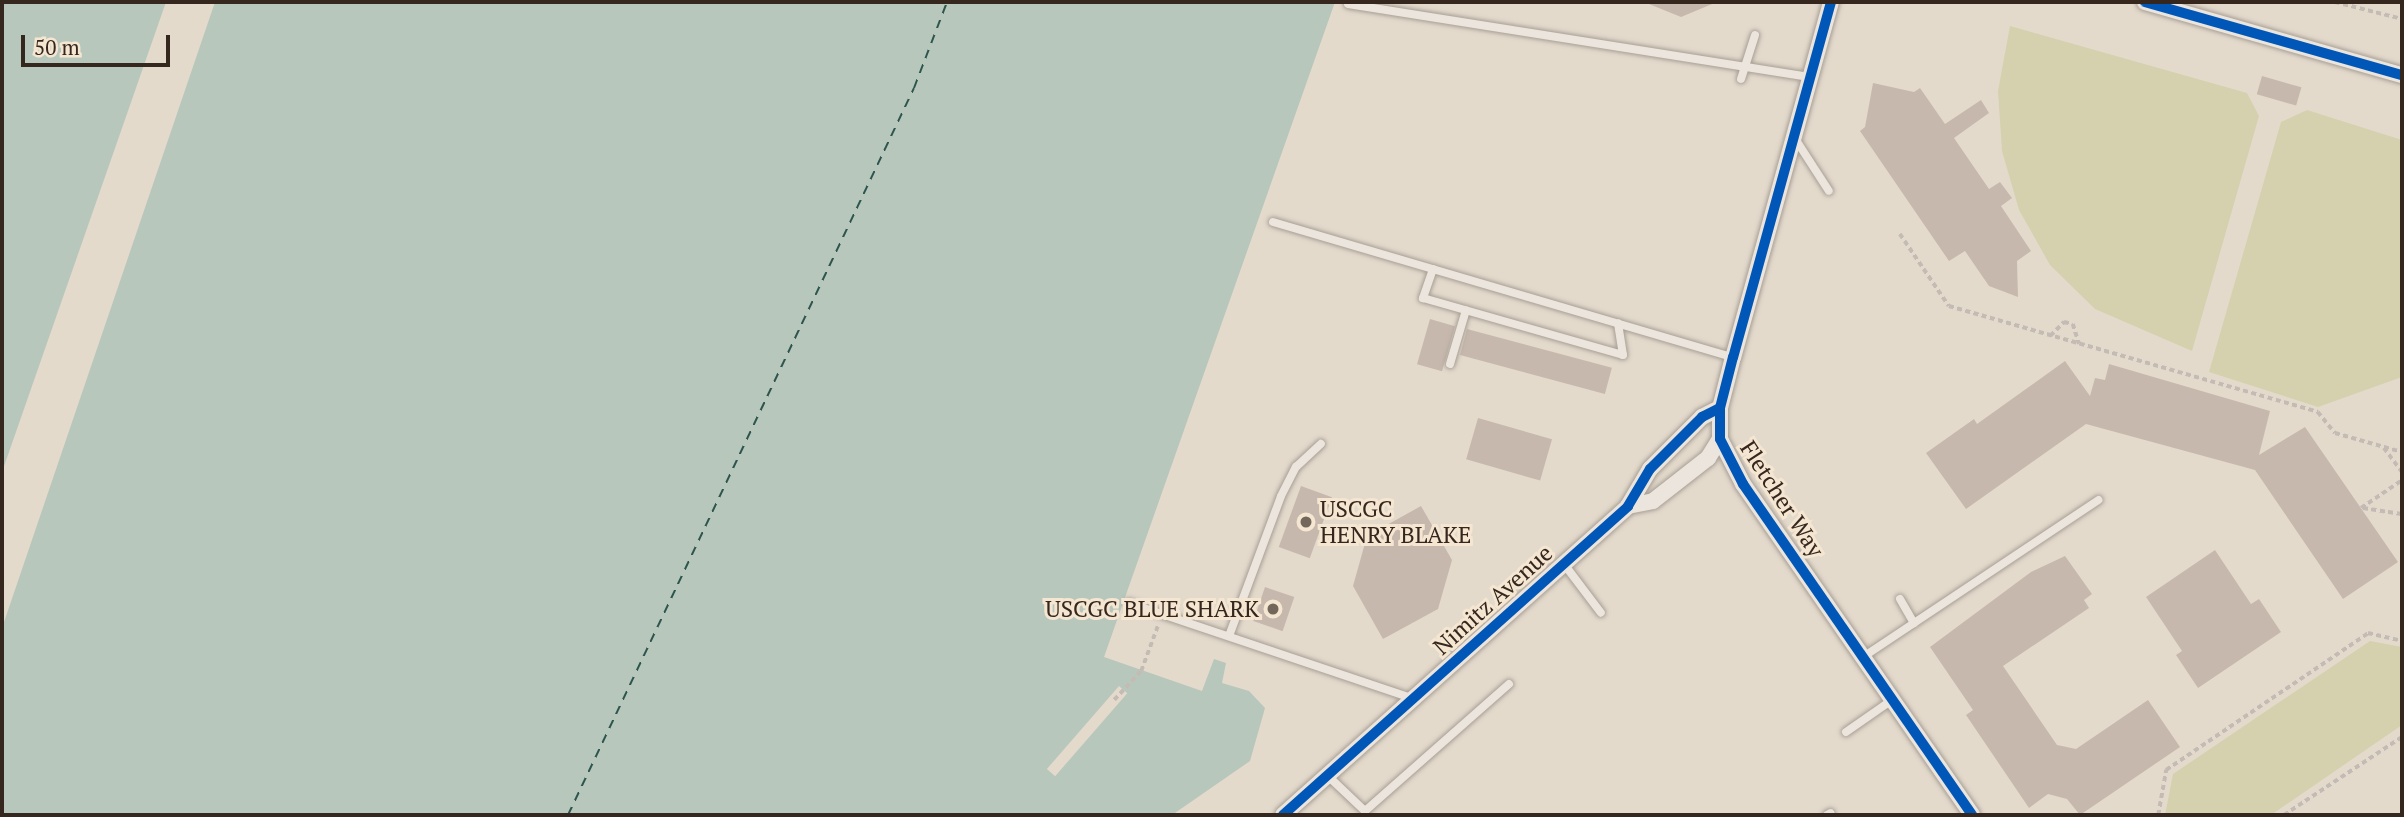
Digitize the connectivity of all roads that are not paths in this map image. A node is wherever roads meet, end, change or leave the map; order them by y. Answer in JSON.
{"nodes":[{"id":1,"x":1831,"y":2,"type":"edge"},
{"id":2,"x":2145,"y":2,"type":"edge"},
{"id":3,"x":1348,"y":4,"type":"dead end"},
{"id":4,"x":1755,"y":35,"type":"dead end"},
{"id":5,"x":1744,"y":68,"type":"junction"},
{"id":6,"x":2402,"y":75,"type":"edge"},
{"id":7,"x":1809,"y":77,"type":"junction"},
{"id":8,"x":1741,"y":79,"type":"dead end"},
{"id":9,"x":1793,"y":136,"type":"junction"},
{"id":10,"x":1829,"y":191,"type":"dead end"},
{"id":11,"x":1273,"y":222,"type":"dead end"},
{"id":12,"x":1433,"y":269,"type":"junction"},
{"id":13,"x":1466,"y":310,"type":"junction"},
{"id":14,"x":1618,"y":323,"type":"junction"},
{"id":15,"x":1733,"y":357,"type":"junction"},
{"id":16,"x":1450,"y":364,"type":"dead end"},
{"id":17,"x":1720,"y":408,"type":"junction"},
{"id":18,"x":1720,"y":439,"type":"junction"},
{"id":19,"x":1321,"y":444,"type":"dead end"},
{"id":20,"x":2098,"y":499,"type":"dead end"},
{"id":21,"x":1628,"y":506,"type":"junction"},
{"id":22,"x":1564,"y":564,"type":"junction"},
{"id":23,"x":1900,"y":599,"type":"dead end"},
{"id":24,"x":1129,"y":603,"type":"dead end"},
{"id":25,"x":1601,"y":613,"type":"dead end"},
{"id":26,"x":1914,"y":623,"type":"junction"},
{"id":27,"x":1229,"y":636,"type":"junction"},
{"id":28,"x":1863,"y":657,"type":"junction"},
{"id":29,"x":1508,"y":684,"type":"dead end"},
{"id":30,"x":1414,"y":699,"type":"junction"},
{"id":31,"x":1892,"y":701,"type":"junction"},
{"id":32,"x":1846,"y":732,"type":"dead end"},
{"id":33,"x":1328,"y":776,"type":"junction"},
{"id":34,"x":1283,"y":815,"type":"edge"},
{"id":35,"x":1972,"y":815,"type":"edge"}],
"edges":[{"from":1,"to":7,"type":"street","name":"Fletcher Way"},
{"from":2,"to":6,"type":"street"},
{"from":3,"to":5,"type":"lane"},
{"from":4,"to":5,"type":"lane"},
{"from":5,"to":7,"type":"lane"},
{"from":5,"to":8,"type":"lane"},
{"from":7,"to":9,"type":"street","name":"Fletcher Way"},
{"from":9,"to":10,"type":"lane"},
{"from":9,"to":15,"type":"street","name":"Fletcher Way"},
{"from":11,"to":12,"type":"lane"},
{"from":12,"to":13,"type":"lane"},
{"from":12,"to":14,"type":"lane"},
{"from":13,"to":14,"type":"lane"},
{"from":13,"to":16,"type":"lane"},
{"from":14,"to":15,"type":"lane"},
{"from":15,"to":17,"type":"street","name":"Fletcher Way"},
{"from":17,"to":18,"type":"street","name":"Fletcher Way"},
{"from":17,"to":21,"type":"street","name":"Nimitz Avenue"},
{"from":18,"to":21,"type":"street","name":"Nimitz Avenue"},
{"from":18,"to":28,"type":"street","name":"Fletcher Way"},
{"from":19,"to":27,"type":"lane"},
{"from":20,"to":26,"type":"lane"},
{"from":21,"to":22,"type":"street","name":"Nimitz Avenue"},
{"from":22,"to":25,"type":"lane"},
{"from":22,"to":30,"type":"street","name":"Nimitz Avenue"},
{"from":23,"to":26,"type":"lane"},
{"from":24,"to":27,"type":"lane"},
{"from":26,"to":28,"type":"lane"},
{"from":27,"to":30,"type":"lane"},
{"from":28,"to":31,"type":"street","name":"Fletcher Way"},
{"from":29,"to":33,"type":"lane"},
{"from":30,"to":33,"type":"street","name":"Nimitz Avenue"},
{"from":31,"to":32,"type":"lane"},
{"from":31,"to":35,"type":"street","name":"Fletcher Way"},
{"from":33,"to":34,"type":"street","name":"Nimitz Avenue"}]}
